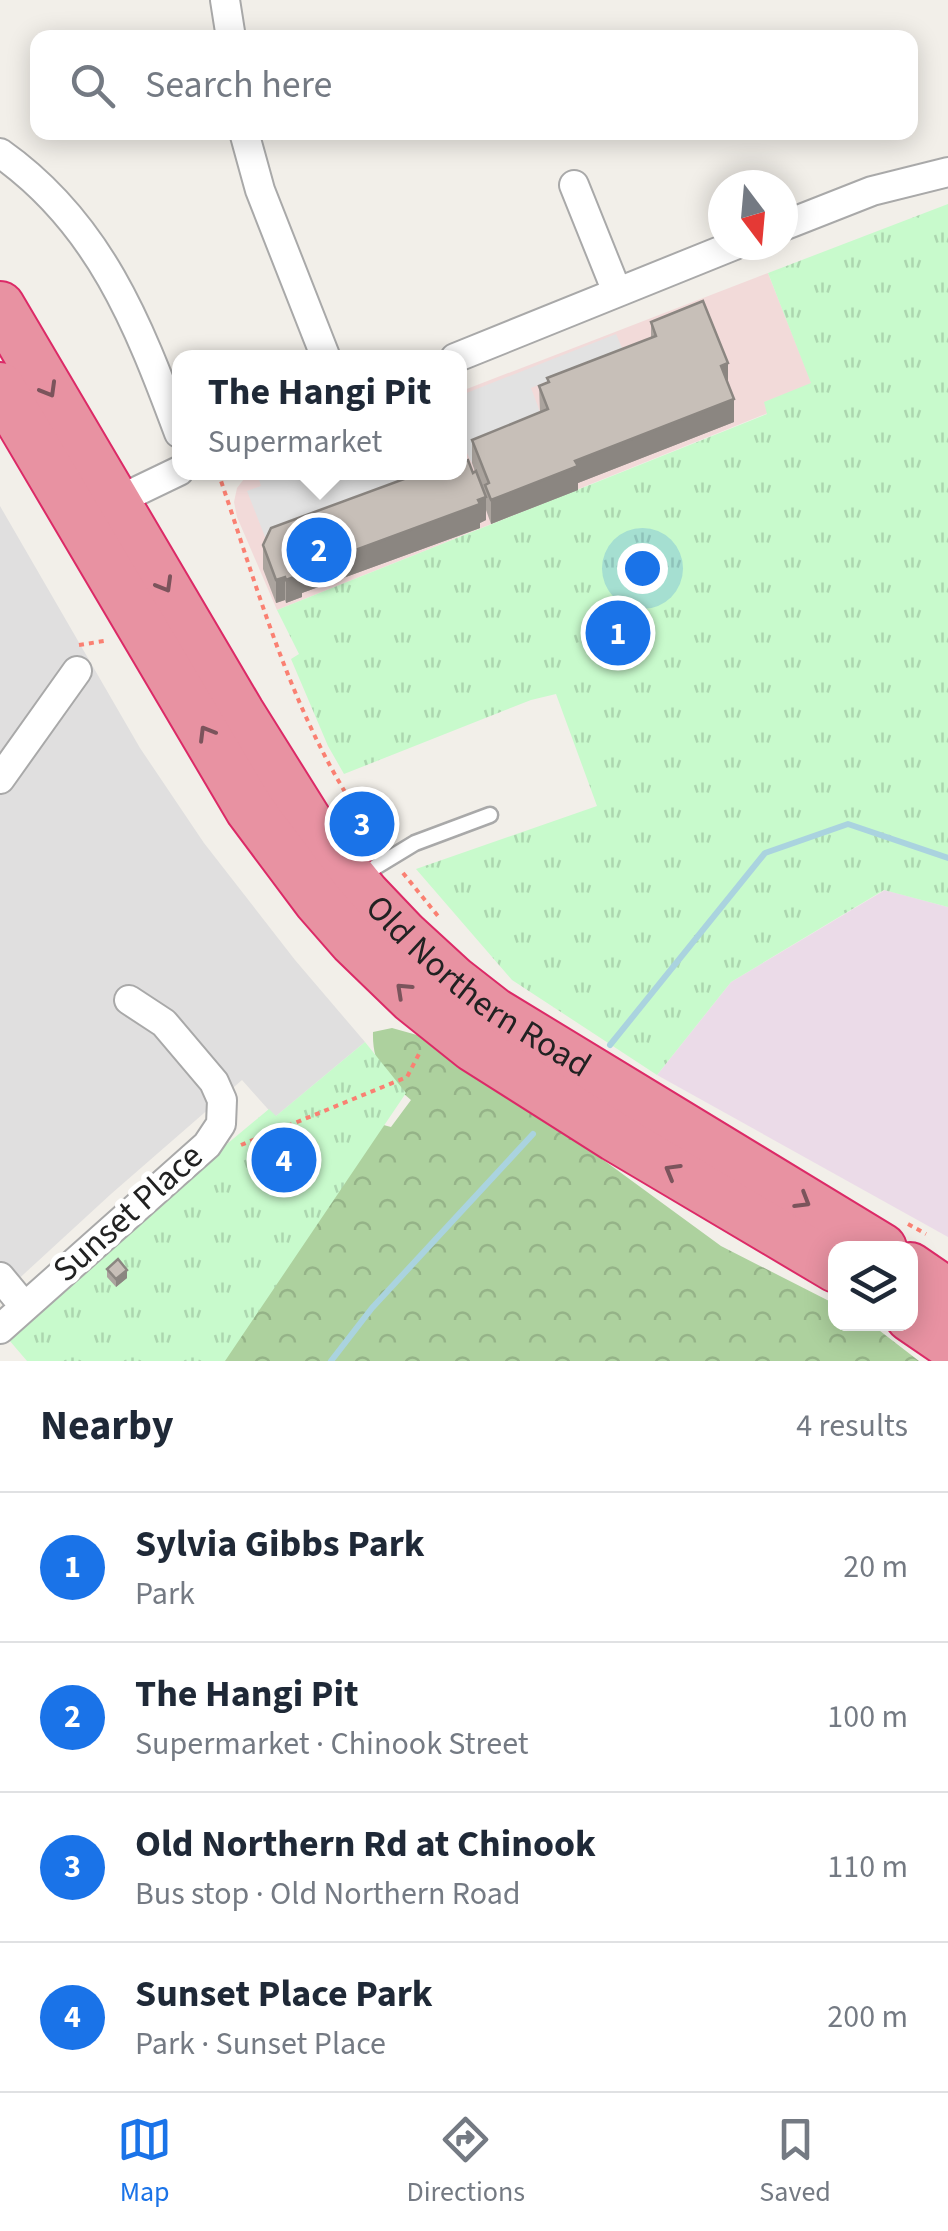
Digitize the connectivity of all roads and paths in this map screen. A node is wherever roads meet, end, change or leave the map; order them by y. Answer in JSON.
{"nodes":[{"id":1,"x":225,"y":0,"type":"edge"},
{"id":2,"x":229,"y":30,"type":"edge"},
{"id":3,"x":246,"y":140,"type":"edge"},
{"id":4,"x":0,"y":153,"type":"edge"},
{"id":5,"x":948,"y":172,"type":"edge"},
{"id":6,"x":574,"y":185,"type":"dead end"},
{"id":7,"x":798,"y":220,"type":"edge"},
{"id":8,"x":708,"y":256,"type":"edge"},
{"id":9,"x":617,"y":292,"type":"junction"},
{"id":10,"x":0,"y":306,"type":"edge"},
{"id":11,"x":323,"y":350,"type":"edge"},
{"id":12,"x":467,"y":353,"type":"edge"},
{"id":13,"x":1,"y":390,"type":"edge"},
{"id":14,"x":172,"y":415,"type":"edge"},
{"id":15,"x":172,"y":474,"type":"edge"},
{"id":16,"x":221,"y":480,"type":"edge"},
{"id":17,"x":97,"y":511,"type":"junction"},
{"id":18,"x":77,"y":671,"type":"dead end"},
{"id":19,"x":0,"y":780,"type":"edge"},
{"id":20,"x":490,"y":816,"type":"dead end"},
{"id":21,"x":367,"y":862,"type":"junction"},
{"id":22,"x":403,"y":873,"type":"dead end"},
{"id":23,"x":439,"y":917,"type":"dead end"},
{"id":24,"x":129,"y":1000,"type":"dead end"},
{"id":25,"x":425,"y":1043,"type":"dead end"},
{"id":26,"x":240,"y":1145,"type":"dead end"},
{"id":27,"x":893,"y":1235,"type":"edge"},
{"id":28,"x":919,"y":1251,"type":"edge"},
{"id":29,"x":828,"y":1263,"type":"edge"},
{"id":30,"x":0,"y":1277,"type":"edge"},
{"id":31,"x":948,"y":1293,"type":"edge"},
{"id":32,"x":24,"y":1306,"type":"junction"},
{"id":33,"x":918,"y":1322,"type":"edge"},
{"id":34,"x":0,"y":1329,"type":"edge"},
{"id":35,"x":948,"y":1343,"type":"edge"}],
"edges":[{"from":1,"to":2,"type":"street"},
{"from":3,"to":11,"type":"street"},
{"from":4,"to":14,"type":"street"},
{"from":5,"to":7,"type":"street"},
{"from":6,"to":9,"type":"street"},
{"from":8,"to":9,"type":"street"},
{"from":9,"to":12,"type":"street"},
{"from":10,"to":17,"type":"highway","name":"Old Northern Road","one_way":true},
{"from":13,"to":17,"type":"highway","name":"Old Northern Road"},
{"from":15,"to":17,"type":"street"},
{"from":16,"to":21,"type":"path"},
{"from":17,"to":21,"type":"highway","name":"Old Northern Road","one_way":true},
{"from":29,"to":17,"type":"highway","name":"Old Northern Road","one_way":true},
{"from":18,"to":19,"type":"street"},
{"from":20,"to":21,"type":"lane"},
{"from":21,"to":27,"type":"highway","name":"Old Northern Road","one_way":true},
{"from":22,"to":23,"type":"path"},
{"from":24,"to":32,"type":"street","name":"Sunset Place"},
{"from":25,"to":26,"type":"path"},
{"from":27,"to":28,"type":"path"},
{"from":28,"to":31,"type":"highway"},
{"from":30,"to":32,"type":"street"},
{"from":32,"to":34,"type":"street","name":"Sunset Place"},
{"from":33,"to":35,"type":"highway"}]}
